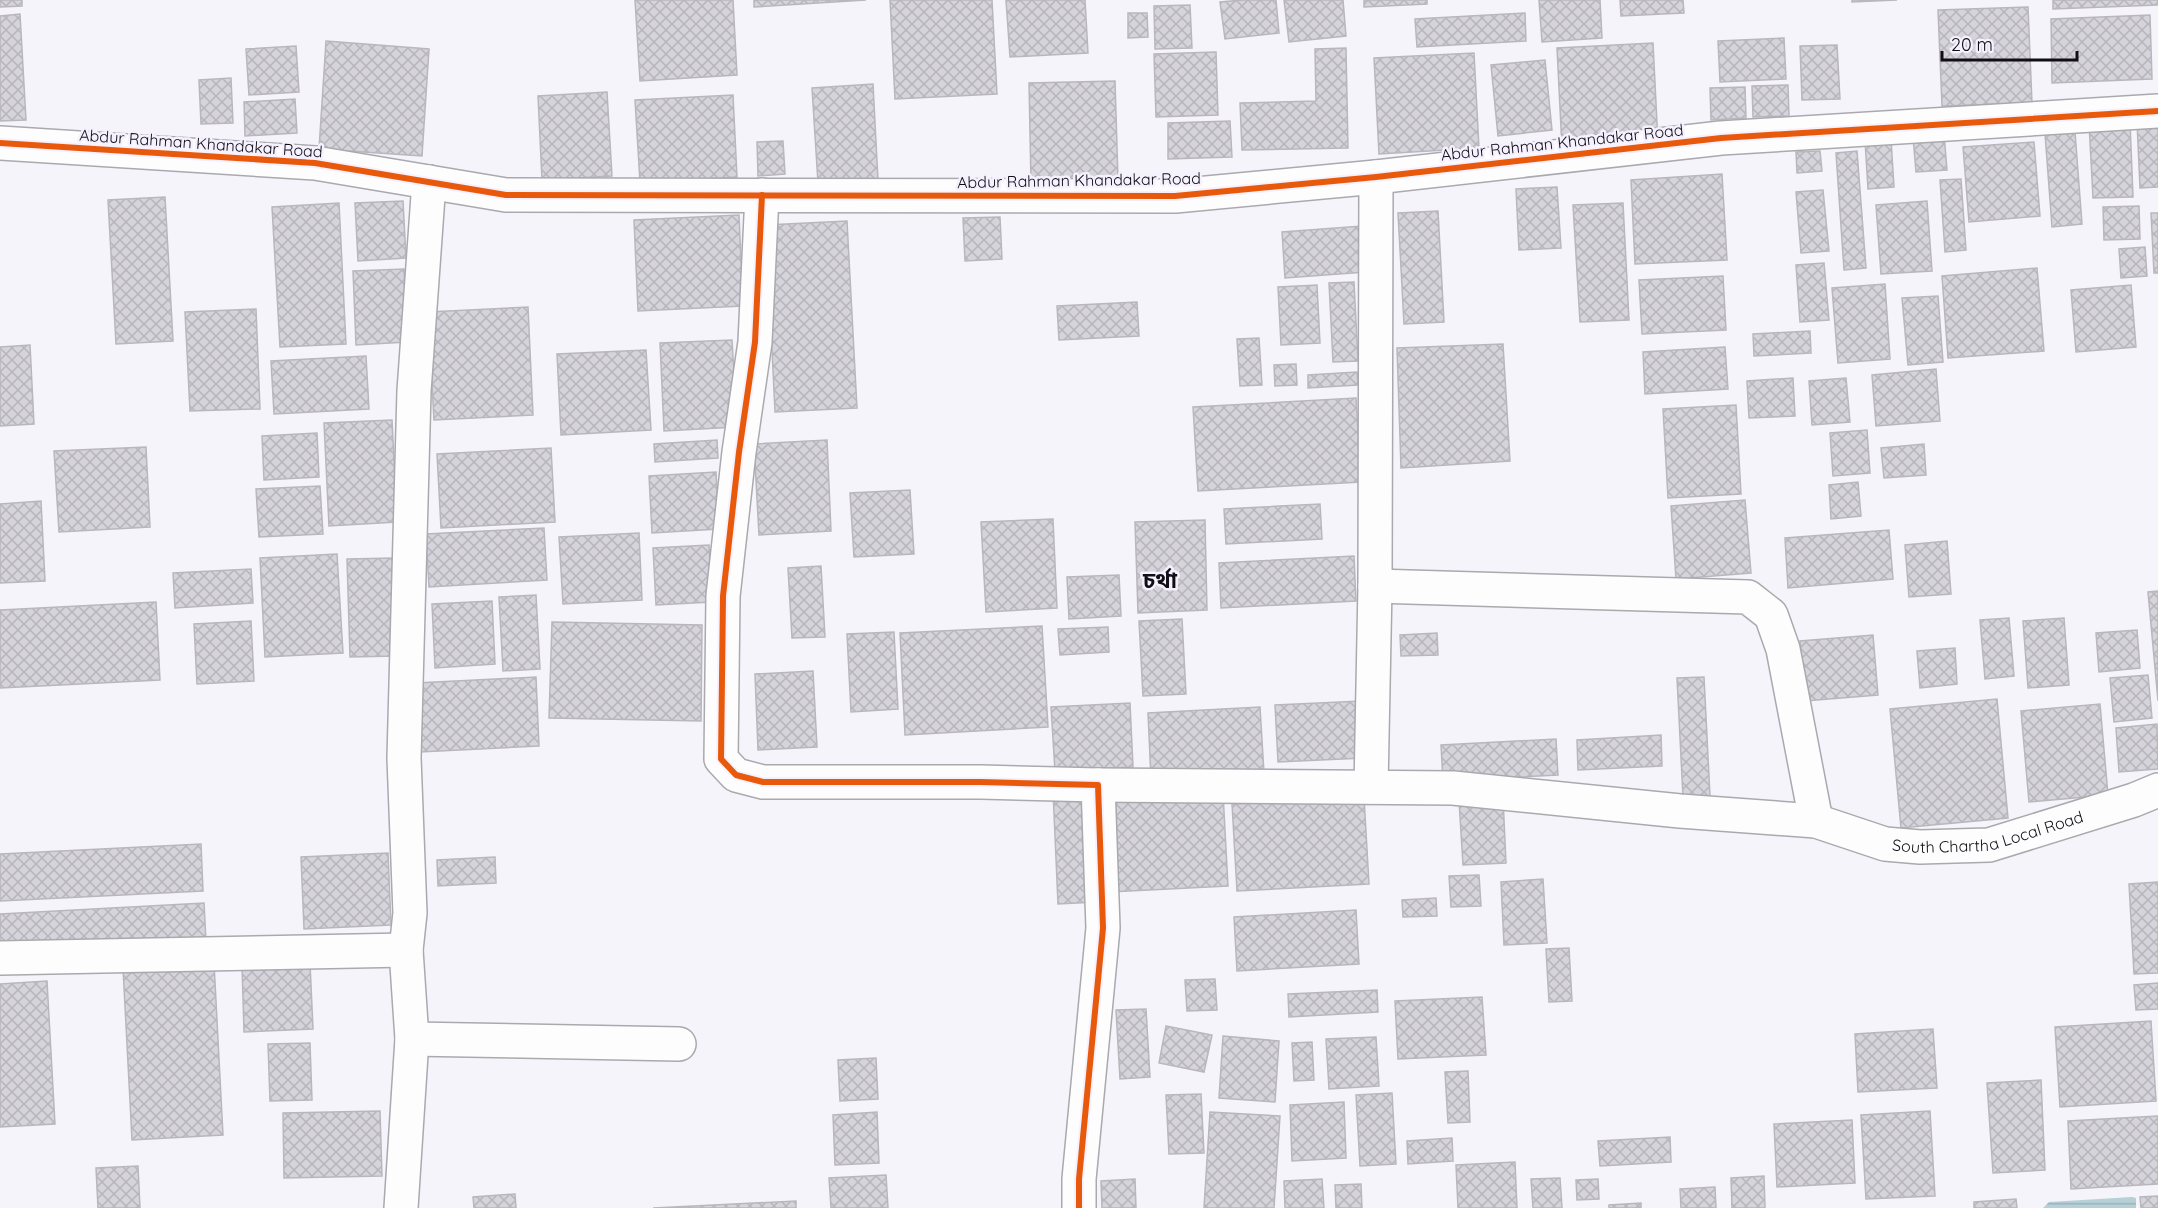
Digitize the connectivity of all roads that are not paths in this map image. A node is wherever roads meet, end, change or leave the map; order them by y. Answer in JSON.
{"nodes":[{"id":1,"x":2158,"y":111,"type":"edge"},
{"id":2,"x":0,"y":143,"type":"edge"},
{"id":3,"x":1376,"y":177,"type":"junction"},
{"id":4,"x":429,"y":182,"type":"junction"},
{"id":5,"x":762,"y":195,"type":"junction"},
{"id":6,"x":1375,"y":586,"type":"junction"},
{"id":7,"x":1098,"y":786,"type":"junction"},
{"id":8,"x":1371,"y":787,"type":"junction"},
{"id":9,"x":2158,"y":790,"type":"edge"},
{"id":10,"x":1816,"y":822,"type":"junction"},
{"id":11,"x":406,"y":950,"type":"junction"},
{"id":12,"x":0,"y":958,"type":"edge"},
{"id":13,"x":412,"y":1040,"type":"junction"},
{"id":14,"x":679,"y":1044,"type":"dead end"},
{"id":15,"x":401,"y":1208,"type":"edge"},
{"id":16,"x":1078,"y":1208,"type":"edge"}],
"edges":[{"from":1,"to":3,"type":"street","name":"Abdur Rahman Khandakar Road"},
{"from":2,"to":4,"type":"street","name":"Abdur Rahman Khandakar Road"},
{"from":3,"to":5,"type":"street","name":"Abdur Rahman Khandakar Road"},
{"from":3,"to":6,"type":"street"},
{"from":4,"to":5,"type":"street","name":"Abdur Rahman Khandakar Road"},
{"from":4,"to":11,"type":"street"},
{"from":5,"to":7,"type":"street","name":"South Chartha Local Road"},
{"from":6,"to":8,"type":"street"},
{"from":6,"to":10,"type":"street"},
{"from":7,"to":8,"type":"street","name":"South Chartha Local Road"},
{"from":7,"to":16,"type":"street"},
{"from":8,"to":10,"type":"street","name":"South Chartha Local Road"},
{"from":9,"to":10,"type":"street","name":"South Chartha Local Road"},
{"from":11,"to":12,"type":"street"},
{"from":11,"to":13,"type":"street"},
{"from":13,"to":14,"type":"street"},
{"from":13,"to":15,"type":"street"}]}
